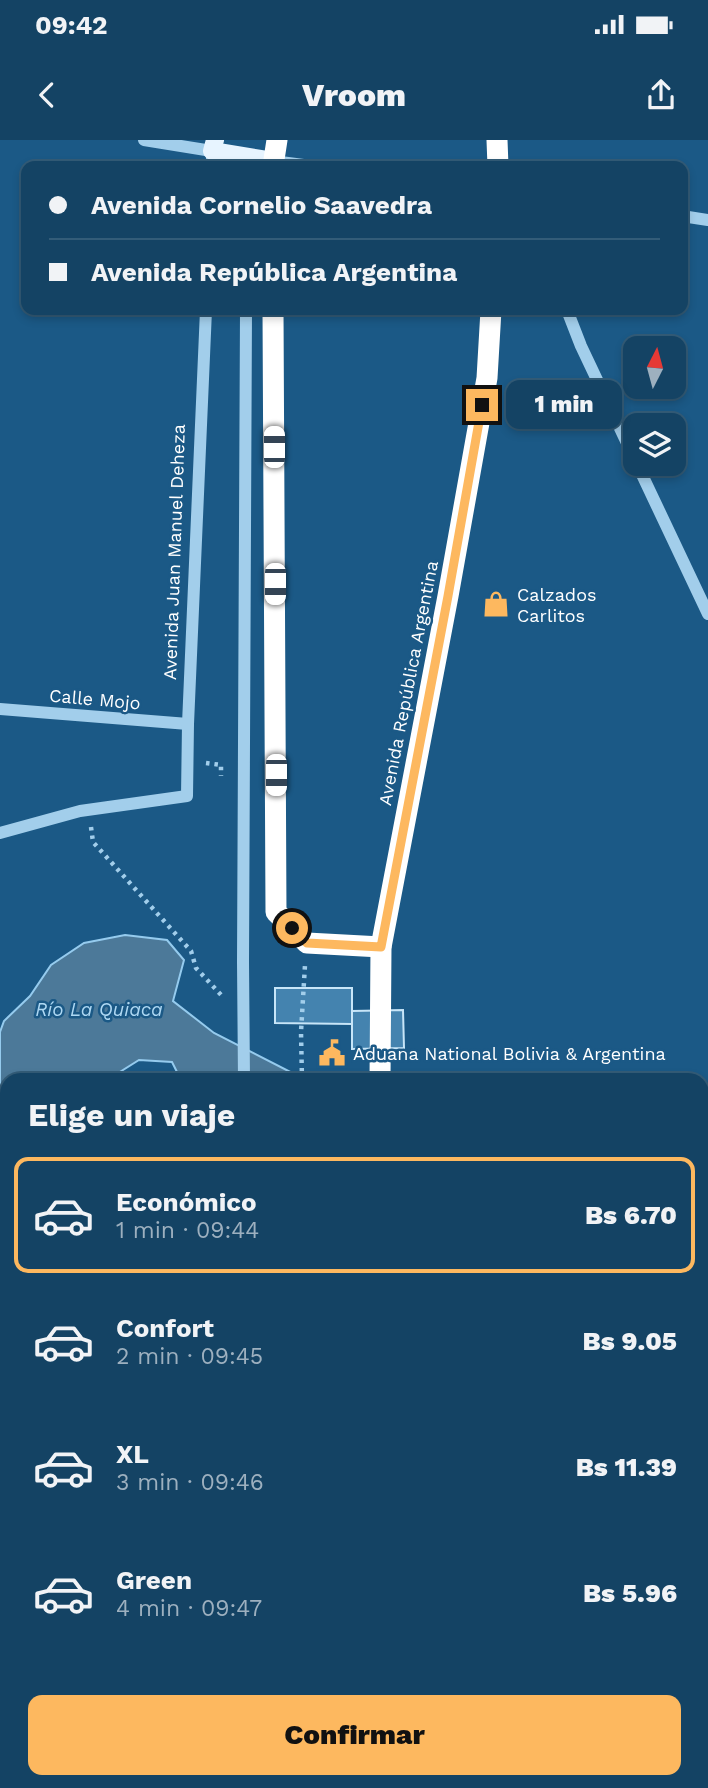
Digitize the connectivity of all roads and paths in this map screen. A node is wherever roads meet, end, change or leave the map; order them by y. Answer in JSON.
{"nodes":[{"id":1,"x":144,"y":140,"type":"edge"},
{"id":2,"x":497,"y":140,"type":"edge"},
{"id":3,"x":181,"y":143,"type":"edge"},
{"id":4,"x":213,"y":153,"type":"edge"},
{"id":5,"x":274,"y":156,"type":"edge"},
{"id":6,"x":247,"y":161,"type":"edge"},
{"id":7,"x":292,"y":161,"type":"edge"},
{"id":8,"x":498,"y":161,"type":"edge"},
{"id":9,"x":688,"y":217,"type":"edge"},
{"id":10,"x":708,"y":219,"type":"edge"},
{"id":11,"x":206,"y":315,"type":"edge"},
{"id":12,"x":246,"y":315,"type":"edge"},
{"id":13,"x":273,"y":315,"type":"edge"},
{"id":14,"x":491,"y":315,"type":"edge"},
{"id":15,"x":569,"y":315,"type":"edge"},
{"id":16,"x":623,"y":435,"type":"edge"},
{"id":17,"x":643,"y":476,"type":"edge"},
{"id":18,"x":708,"y":614,"type":"edge"},
{"id":19,"x":0,"y":709,"type":"edge"},
{"id":20,"x":188,"y":724,"type":"junction"},
{"id":21,"x":89,"y":809,"type":"junction"},
{"id":22,"x":0,"y":833,"type":"edge"},
{"id":23,"x":307,"y":943,"type":"junction"},
{"id":24,"x":381,"y":947,"type":"junction"},
{"id":25,"x":230,"y":1005,"type":"dead end"},
{"id":26,"x":244,"y":1073,"type":"edge"},
{"id":27,"x":302,"y":1073,"type":"edge"},
{"id":28,"x":380,"y":1073,"type":"edge"}],
"edges":[{"from":1,"to":3,"type":"street"},
{"from":2,"to":8,"type":"highway"},
{"from":3,"to":4,"type":"street"},
{"from":4,"to":6,"type":"main road"},
{"from":5,"to":6,"type":"main road"},
{"from":5,"to":7,"type":"street"},
{"from":9,"to":10,"type":"street"},
{"from":11,"to":20,"type":"street","name":"Avenida Juan Manuel Deheza"},
{"from":12,"to":26,"type":"street","bridge":true},
{"from":13,"to":23,"type":"highway"},
{"from":14,"to":24,"type":"highway","name":"Avenida República Argentina"},
{"from":15,"to":16,"type":"street"},
{"from":17,"to":18,"type":"street"},
{"from":19,"to":20,"type":"street","name":"Calle Mojo"},
{"from":20,"to":21,"type":"street","name":"Avenida Juan Manuel Deheza"},
{"from":21,"to":22,"type":"street"},
{"from":21,"to":25,"type":"path"},
{"from":23,"to":24,"type":"highway"},
{"from":23,"to":27,"type":"path"},
{"from":24,"to":28,"type":"highway","name":"Avenida República Argentina"}]}
